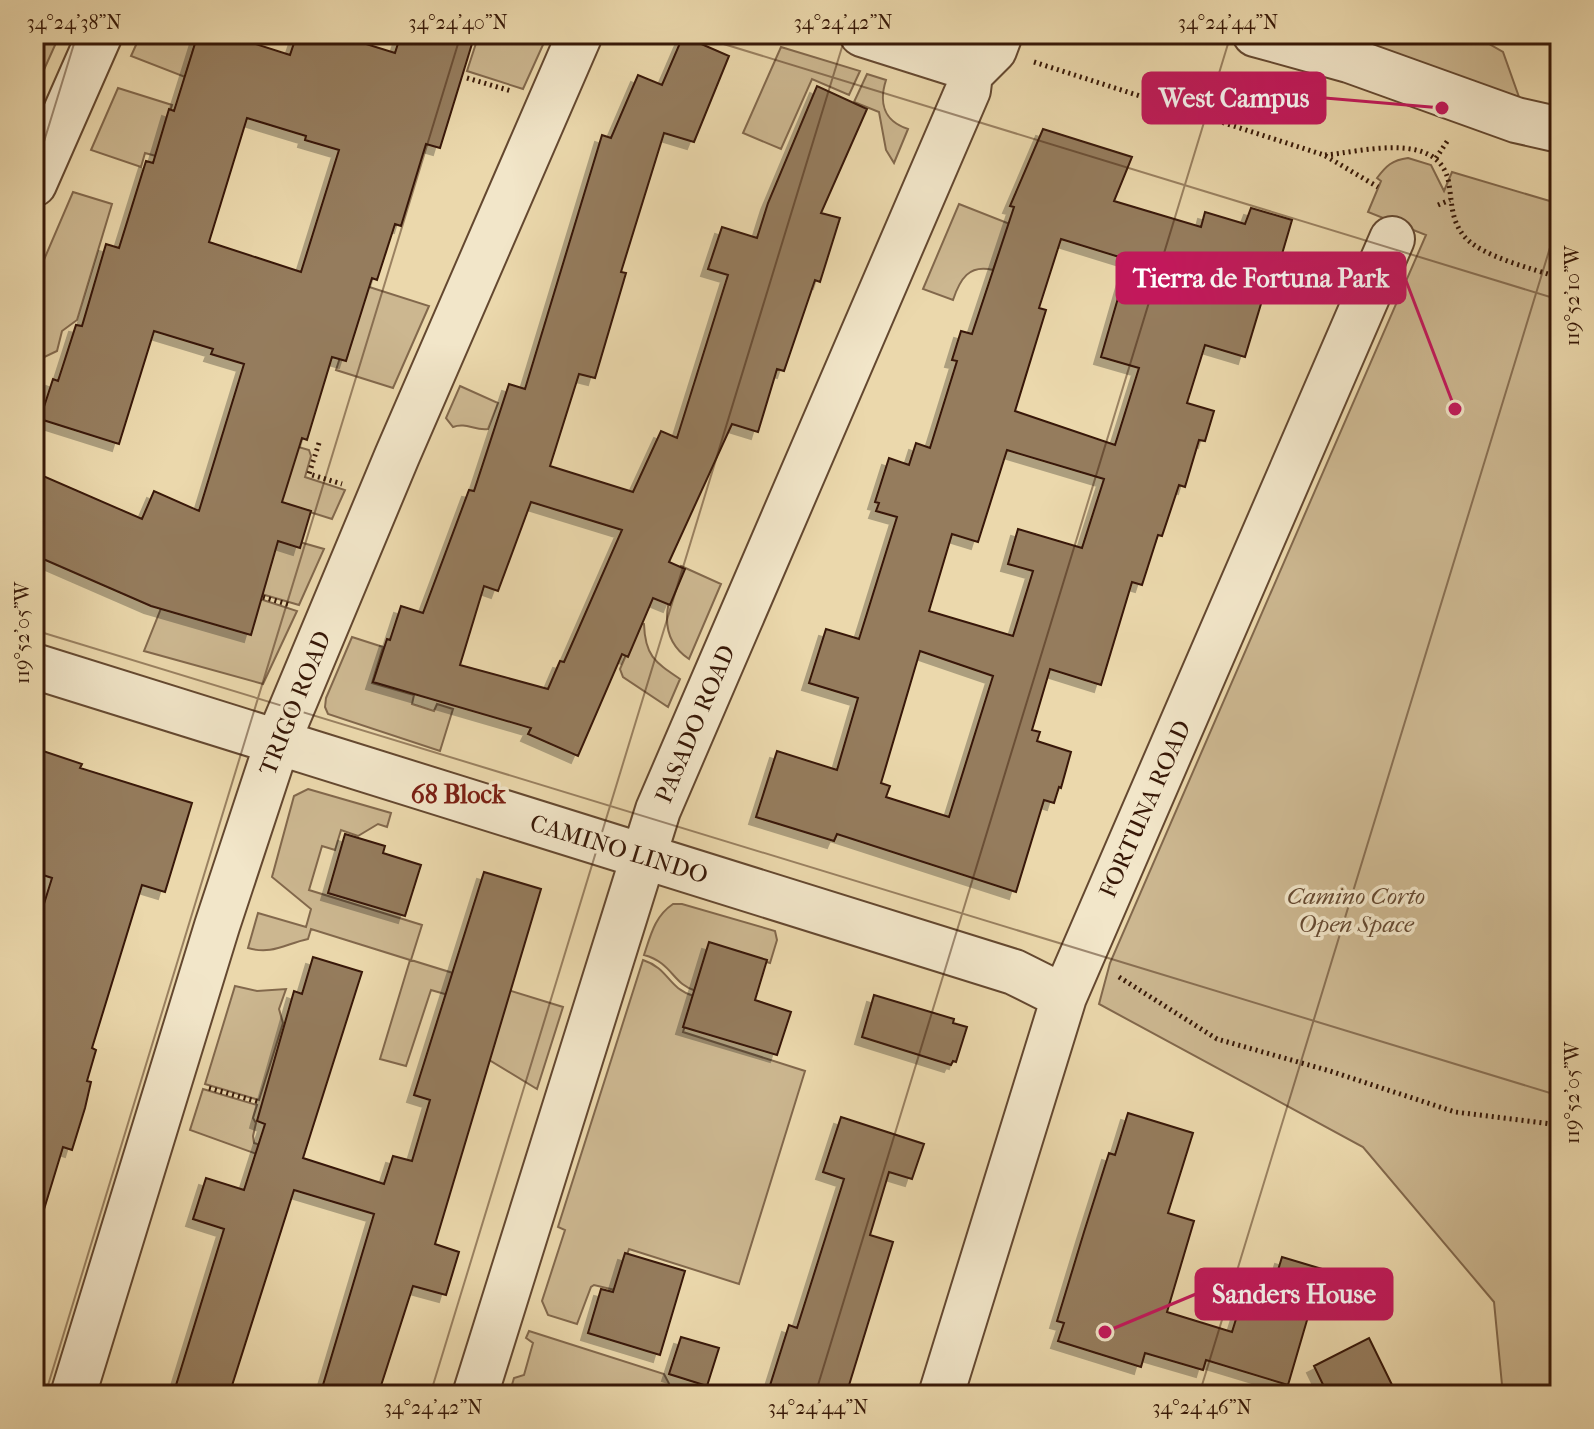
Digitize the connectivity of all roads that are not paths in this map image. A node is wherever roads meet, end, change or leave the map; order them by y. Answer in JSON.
{"nodes":[{"id":1,"x":100,"y":34,"type":"edge"},
{"id":2,"x":580,"y":34,"type":"edge"},
{"id":3,"x":862,"y":34,"type":"edge"},
{"id":4,"x":1255,"y":34,"type":"edge"},
{"id":5,"x":988,"y":53,"type":"edge"},
{"id":6,"x":1560,"y":130,"type":"edge"},
{"id":7,"x":34,"y":184,"type":"edge"},
{"id":8,"x":1392,"y":239,"type":"dead end"},
{"id":9,"x":34,"y":666,"type":"edge"},
{"id":10,"x":278,"y":741,"type":"junction"},
{"id":11,"x":643,"y":856,"type":"junction"},
{"id":12,"x":1064,"y":997,"type":"junction"},
{"id":13,"x":73,"y":1395,"type":"edge"},
{"id":14,"x":475,"y":1395,"type":"edge"},
{"id":15,"x":941,"y":1395,"type":"edge"}],
"edges":[{"from":1,"to":7,"type":"street"},
{"from":2,"to":10,"type":"street","name":"TRIGO ROAD"},
{"from":3,"to":5,"type":"street"},
{"from":4,"to":6,"type":"street"},
{"from":5,"to":11,"type":"street","name":"PASADO ROAD"},
{"from":8,"to":12,"type":"street","name":"FORTUNA ROAD"},
{"from":9,"to":10,"type":"street","name":"CAMINO LINDO"},
{"from":10,"to":11,"type":"street","name":"CAMINO LINDO"},
{"from":10,"to":13,"type":"street","name":"TRIGO ROAD"},
{"from":11,"to":12,"type":"street","name":"CAMINO LINDO"},
{"from":11,"to":14,"type":"street","name":"PASADO ROAD"},
{"from":12,"to":15,"type":"street","name":"FORTUNA ROAD"}]}
